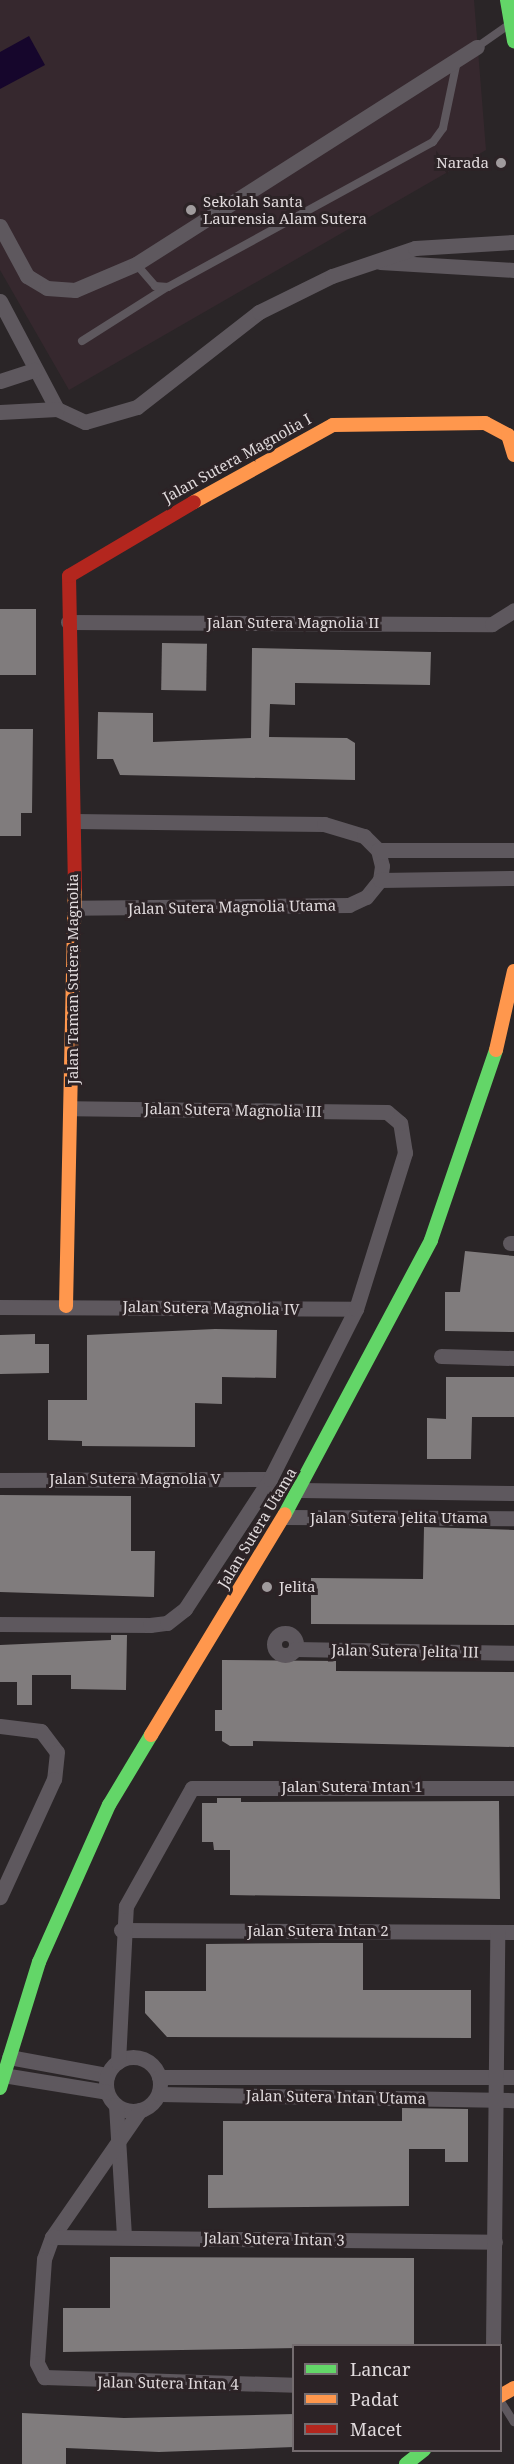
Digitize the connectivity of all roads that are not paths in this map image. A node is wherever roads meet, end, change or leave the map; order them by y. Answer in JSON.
{"nodes":[{"id":1,"x":511,"y":1,"type":"edge"},
{"id":2,"x":510,"y":24,"type":"junction"},
{"id":3,"x":514,"y":41,"type":"edge"},
{"id":4,"x":477,"y":47,"type":"joint"},
{"id":5,"x":457,"y":60,"type":"junction"},
{"id":6,"x":0,"y":226,"type":"edge"},
{"id":7,"x":514,"y":242,"type":"edge"},
{"id":8,"x":377,"y":261,"type":"junction"},
{"id":9,"x":136,"y":264,"type":"junction"},
{"id":10,"x":514,"y":270,"type":"edge"},
{"id":11,"x":168,"y":287,"type":"junction"},
{"id":12,"x":0,"y":301,"type":"edge"},
{"id":13,"x":82,"y":341,"type":"dead end"},
{"id":14,"x":34,"y":370,"type":"junction"},
{"id":15,"x":0,"y":381,"type":"edge"},
{"id":16,"x":57,"y":409,"type":"junction"},
{"id":17,"x":0,"y":412,"type":"edge"},
{"id":18,"x":514,"y":455,"type":"edge"},
{"id":19,"x":67,"y":586,"type":"joint"},
{"id":20,"x":514,"y":610,"type":"edge"},
{"id":21,"x":68,"y":622,"type":"junction"},
{"id":22,"x":74,"y":821,"type":"junction"},
{"id":23,"x":378,"y":850,"type":"junction"},
{"id":24,"x":514,"y":850,"type":"edge"},
{"id":25,"x":514,"y":878,"type":"edge"},
{"id":26,"x":380,"y":880,"type":"junction"},
{"id":27,"x":75,"y":908,"type":"junction"},
{"id":28,"x":514,"y":971,"type":"edge"},
{"id":29,"x":72,"y":1108,"type":"junction"},
{"id":30,"x":66,"y":1306,"type":"junction"},
{"id":31,"x":0,"y":1307,"type":"edge"},
{"id":32,"x":356,"y":1309,"type":"junction"},
{"id":33,"x":441,"y":1356,"type":"dead end"},
{"id":34,"x":514,"y":1358,"type":"edge"},
{"id":35,"x":270,"y":1479,"type":"junction"},
{"id":36,"x":0,"y":1480,"type":"edge"},
{"id":37,"x":300,"y":1490,"type":"junction"},
{"id":38,"x":451,"y":1492,"type":"junction"},
{"id":39,"x":514,"y":1493,"type":"edge"},
{"id":40,"x":285,"y":1517,"type":"junction"},
{"id":41,"x":449,"y":1517,"type":"junction"},
{"id":42,"x":514,"y":1518,"type":"edge"},
{"id":43,"x":0,"y":1624,"type":"edge"},
{"id":44,"x":296,"y":1648,"type":"dead end"},
{"id":45,"x":514,"y":1653,"type":"edge"},
{"id":46,"x":0,"y":1726,"type":"edge"},
{"id":47,"x":514,"y":1788,"type":"edge"},
{"id":48,"x":0,"y":1897,"type":"edge"},
{"id":49,"x":121,"y":1930,"type":"junction"},
{"id":50,"x":497,"y":1932,"type":"junction"},
{"id":51,"x":514,"y":1932,"type":"edge"},
{"id":52,"x":118,"y":2014,"type":"junction"},
{"id":53,"x":9,"y":2057,"type":"junction"},
{"id":54,"x":134,"y":2057,"type":"junction"},
{"id":55,"x":118,"y":2062,"type":"junction"},
{"id":56,"x":107,"y":2075,"type":"junction"},
{"id":57,"x":159,"y":2077,"type":"junction"},
{"id":58,"x":496,"y":2077,"type":"junction"},
{"id":59,"x":514,"y":2077,"type":"edge"},
{"id":60,"x":1,"y":2082,"type":"edge"},
{"id":61,"x":107,"y":2092,"type":"junction"},
{"id":62,"x":159,"y":2094,"type":"junction"},
{"id":63,"x":496,"y":2099,"type":"junction"},
{"id":64,"x":514,"y":2100,"type":"edge"},
{"id":65,"x":116,"y":2105,"type":"junction"},
{"id":66,"x":140,"y":2110,"type":"junction"},
{"id":67,"x":119,"y":2144,"type":"junction"},
{"id":68,"x":52,"y":2237,"type":"junction"},
{"id":69,"x":124,"y":2237,"type":"junction"},
{"id":70,"x":495,"y":2242,"type":"junction"},
{"id":71,"x":493,"y":2344,"type":"edge"},
{"id":72,"x":292,"y":2385,"type":"edge"},
{"id":73,"x":502,"y":2402,"type":"edge"},
{"id":74,"x":514,"y":2422,"type":"edge"},
{"id":75,"x":423,"y":2452,"type":"edge"},
{"id":76,"x":406,"y":2464,"type":"edge"}],
"edges":[{"from":1,"to":2,"type":"street"},
{"from":2,"to":3,"type":"street"},
{"from":2,"to":4,"type":"lane"},
{"from":4,"to":5,"type":"street"},
{"from":5,"to":9,"type":"street"},
{"from":5,"to":11,"type":"lane"},
{"from":6,"to":9,"type":"street"},
{"from":7,"to":8,"type":"street"},
{"from":8,"to":10,"type":"street"},
{"from":8,"to":16,"type":"street"},
{"from":9,"to":11,"type":"lane"},
{"from":11,"to":13,"type":"lane"},
{"from":12,"to":14,"type":"street"},
{"from":14,"to":15,"type":"street"},
{"from":14,"to":16,"type":"street"},
{"from":16,"to":17,"type":"street"},
{"from":18,"to":19,"type":"street","name":"Jalan Sutera Magnolia I"},
{"from":19,"to":21,"type":"street","name":"Jalan Taman Sutera Magnolia"},
{"from":20,"to":21,"type":"street","name":"Jalan Sutera Magnolia II"},
{"from":21,"to":22,"type":"street","name":"Jalan Taman Sutera Magnolia"},
{"from":22,"to":23,"type":"street"},
{"from":22,"to":27,"type":"street","name":"Jalan Taman Sutera Magnolia"},
{"from":23,"to":24,"type":"street"},
{"from":23,"to":26,"type":"street"},
{"from":25,"to":26,"type":"street"},
{"from":26,"to":27,"type":"street","name":"Jalan Sutera Magnolia Utama"},
{"from":27,"to":29,"type":"street","name":"Jalan Taman Sutera Magnolia"},
{"from":28,"to":37,"type":"street","name":"Jalan Sutera Utama"},
{"from":29,"to":30,"type":"street","name":"Jalan Taman Sutera Magnolia"},
{"from":29,"to":32,"type":"street","name":"Jalan Sutera Magnolia III"},
{"from":30,"to":31,"type":"street"},
{"from":30,"to":32,"type":"street","name":"Jalan Sutera Magnolia IV"},
{"from":32,"to":35,"type":"street"},
{"from":33,"to":34,"type":"street"},
{"from":35,"to":36,"type":"street","name":"Jalan Sutera Magnolia V"},
{"from":35,"to":43,"type":"street"},
{"from":37,"to":38,"type":"street","name":"Jalan Sutera Jelita Utama"},
{"from":37,"to":40,"type":"street","name":"Jalan Sutera Utama"},
{"from":38,"to":39,"type":"street","name":"Jalan Sutera Jelita Utama"},
{"from":38,"to":41,"type":"street"},
{"from":40,"to":41,"type":"street","name":"Jalan Sutera Jelita Utama"},
{"from":40,"to":53,"type":"street","name":"Jalan Sutera Utama"},
{"from":41,"to":42,"type":"street","name":"Jalan Sutera Jelita Utama"},
{"from":44,"to":45,"type":"street","name":"Jalan Sutera Jelita III"},
{"from":46,"to":48,"type":"street"},
{"from":47,"to":49,"type":"street","name":"Jalan Sutera Intan 1"},
{"from":49,"to":50,"type":"street","name":"Jalan Sutera Intan 2"},
{"from":49,"to":52,"type":"street"},
{"from":50,"to":51,"type":"street","name":"Jalan Sutera Intan 2"},
{"from":50,"to":58,"type":"street"},
{"from":52,"to":54,"type":"street"},
{"from":52,"to":55,"type":"street"},
{"from":53,"to":56,"type":"street"},
{"from":53,"to":60,"type":"street","name":"Jalan Sutera Utama"},
{"from":54,"to":55,"type":"street"},
{"from":54,"to":57,"type":"street"},
{"from":55,"to":56,"type":"street"},
{"from":56,"to":61,"type":"street"},
{"from":57,"to":58,"type":"street","name":"Jalan Sutera Intan Utama"},
{"from":57,"to":62,"type":"street"},
{"from":58,"to":59,"type":"street","name":"Jalan Sutera Intan Utama"},
{"from":58,"to":63,"type":"street"},
{"from":60,"to":61,"type":"street"},
{"from":61,"to":65,"type":"street"},
{"from":62,"to":63,"type":"street","name":"Jalan Sutera Intan Utama"},
{"from":62,"to":66,"type":"street"},
{"from":63,"to":64,"type":"street","name":"Jalan Sutera Intan Utama"},
{"from":63,"to":70,"type":"street"},
{"from":65,"to":66,"type":"street"},
{"from":65,"to":67,"type":"street"},
{"from":66,"to":67,"type":"street"},
{"from":67,"to":68,"type":"street"},
{"from":67,"to":69,"type":"street"},
{"from":68,"to":69,"type":"street","name":"Jalan Sutera Intan 3"},
{"from":68,"to":72,"type":"street","name":"Jalan Sutera Intan 4"},
{"from":69,"to":70,"type":"street","name":"Jalan Sutera Intan 3"},
{"from":70,"to":71,"type":"street"},
{"from":73,"to":74,"type":"lane"},
{"from":75,"to":76,"type":"street"}]}
